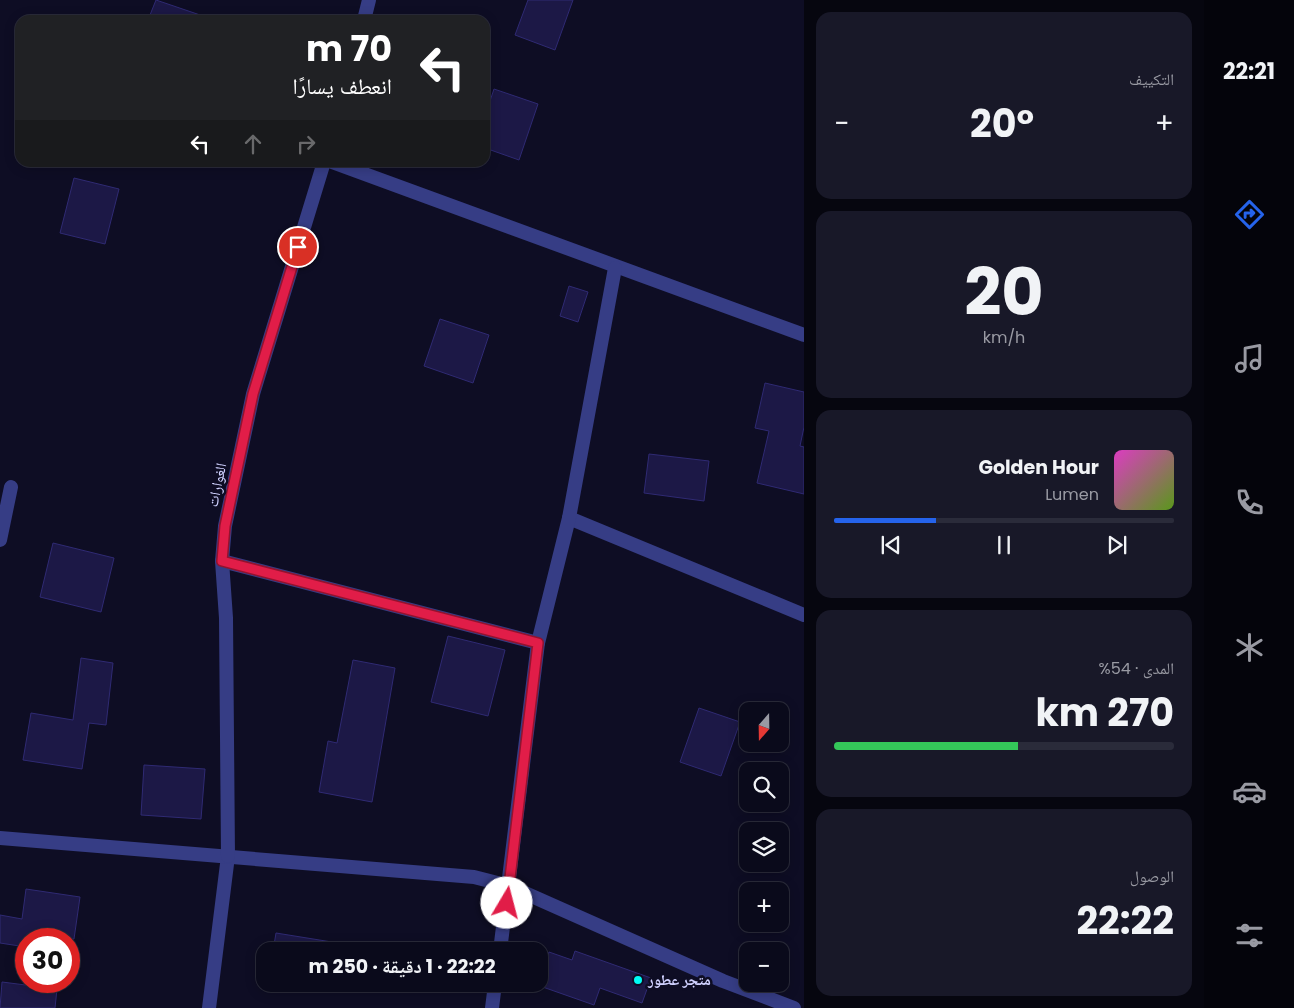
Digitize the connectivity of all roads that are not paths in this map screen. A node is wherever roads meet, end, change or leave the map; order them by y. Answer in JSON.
{"nodes":[{"id":1,"x":369,"y":0,"type":"edge"},
{"id":2,"x":365,"y":15,"type":"edge"},
{"id":3,"x":322,"y":167,"type":"edge"},
{"id":4,"x":345,"y":167,"type":"edge"},
{"id":5,"x":615,"y":268,"type":"junction"},
{"id":6,"x":804,"y":336,"type":"edge"},
{"id":7,"x":11,"y":487,"type":"dead end"},
{"id":8,"x":569,"y":518,"type":"junction"},
{"id":9,"x":0,"y":540,"type":"edge"},
{"id":10,"x":222,"y":561,"type":"junction"},
{"id":11,"x":804,"y":615,"type":"edge"},
{"id":12,"x":538,"y":643,"type":"junction"},
{"id":13,"x":0,"y":838,"type":"edge"},
{"id":14,"x":228,"y":856,"type":"junction"},
{"id":15,"x":509,"y":886,"type":"junction"},
{"id":16,"x":501,"y":942,"type":"edge"},
{"id":17,"x":494,"y":992,"type":"edge"},
{"id":18,"x":208,"y":1008,"type":"edge"},
{"id":19,"x":492,"y":1008,"type":"edge"},
{"id":20,"x":794,"y":1008,"type":"edge"}],
"edges":[{"from":1,"to":2,"type":"street"},
{"from":3,"to":10,"type":"street","name":"الغوارات"},
{"from":4,"to":5,"type":"street"},
{"from":5,"to":6,"type":"street"},
{"from":5,"to":8,"type":"street"},
{"from":7,"to":9,"type":"street"},
{"from":8,"to":11,"type":"street"},
{"from":8,"to":12,"type":"street"},
{"from":10,"to":12,"type":"street"},
{"from":10,"to":14,"type":"street","name":"الغوارات"},
{"from":12,"to":15,"type":"street"},
{"from":13,"to":14,"type":"street"},
{"from":14,"to":15,"type":"street"},
{"from":14,"to":18,"type":"street","name":"الغوارات"},
{"from":15,"to":16,"type":"street"},
{"from":15,"to":20,"type":"street"},
{"from":17,"to":19,"type":"street"}]}
